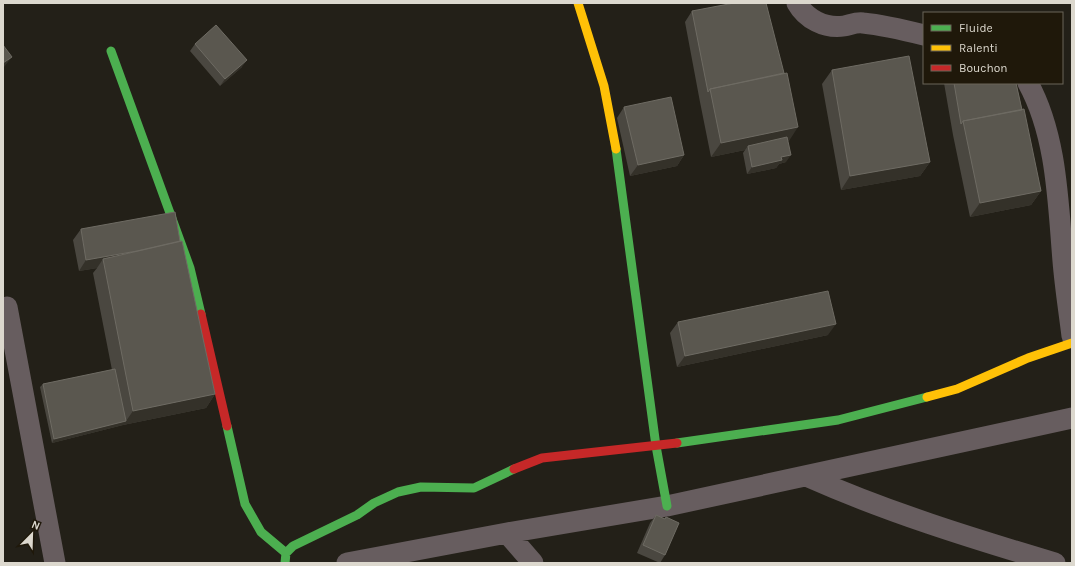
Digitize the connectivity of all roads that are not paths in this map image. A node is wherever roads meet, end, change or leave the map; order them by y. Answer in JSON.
{"nodes":[{"id":1,"x":578,"y":3,"type":"edge"},
{"id":2,"x":797,"y":3,"type":"edge"},
{"id":3,"x":923,"y":35,"type":"edge"},
{"id":4,"x":111,"y":51,"type":"dead end"},
{"id":5,"x":1029,"y":84,"type":"edge"},
{"id":6,"x":7,"y":307,"type":"dead end"},
{"id":7,"x":1072,"y":336,"type":"edge"},
{"id":8,"x":1072,"y":343,"type":"edge"},
{"id":9,"x":1072,"y":418,"type":"edge"},
{"id":10,"x":656,"y":446,"type":"junction"},
{"id":11,"x":806,"y":476,"type":"junction"},
{"id":12,"x":667,"y":506,"type":"junction"},
{"id":13,"x":508,"y":533,"type":"junction"},
{"id":14,"x":286,"y":553,"type":"junction"},
{"id":15,"x":55,"y":563,"type":"edge"},
{"id":16,"x":285,"y":563,"type":"edge"},
{"id":17,"x":347,"y":563,"type":"edge"},
{"id":18,"x":533,"y":563,"type":"edge"},
{"id":19,"x":1055,"y":563,"type":"edge"}],
"edges":[{"from":1,"to":10,"type":"street"},
{"from":2,"to":3,"type":"street"},
{"from":4,"to":14,"type":"street"},
{"from":5,"to":7,"type":"street"},
{"from":6,"to":15,"type":"street"},
{"from":8,"to":10,"type":"street"},
{"from":9,"to":11,"type":"street"},
{"from":10,"to":12,"type":"street"},
{"from":10,"to":14,"type":"street"},
{"from":11,"to":12,"type":"street"},
{"from":11,"to":19,"type":"street"},
{"from":12,"to":13,"type":"street"},
{"from":13,"to":17,"type":"street"},
{"from":13,"to":18,"type":"street"},
{"from":14,"to":16,"type":"street"}]}
